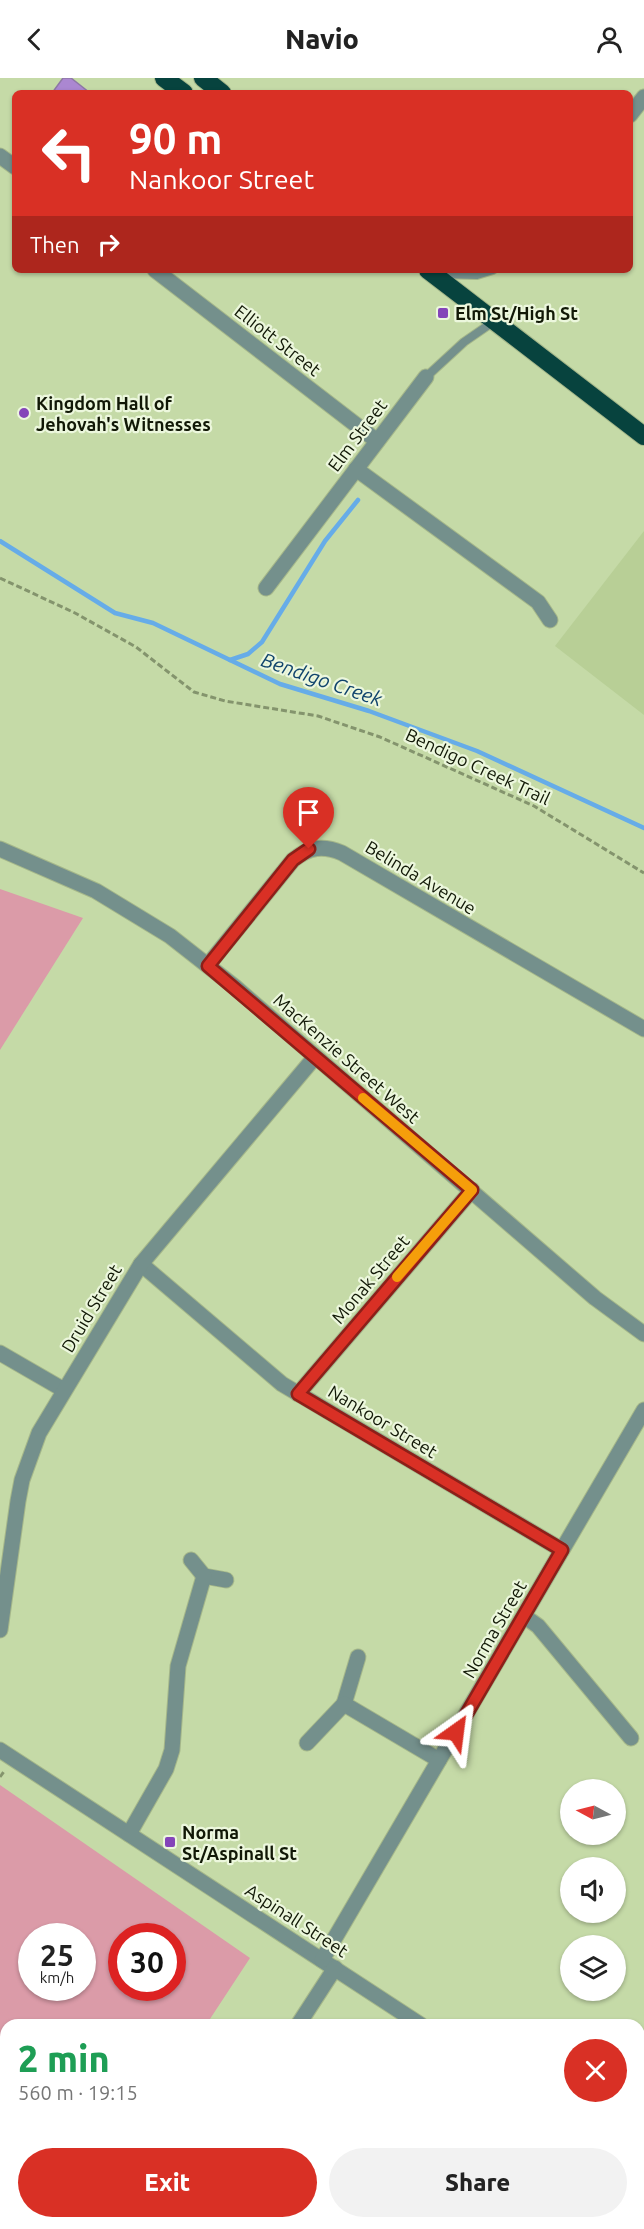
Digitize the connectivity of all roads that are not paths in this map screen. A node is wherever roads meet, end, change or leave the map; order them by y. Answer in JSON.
{"nodes":[{"id":1,"x":164,"y":78,"type":"edge"},
{"id":2,"x":203,"y":78,"type":"edge"},
{"id":3,"x":180,"y":90,"type":"edge"},
{"id":4,"x":218,"y":90,"type":"edge"},
{"id":5,"x":644,"y":97,"type":"edge"},
{"id":6,"x":633,"y":111,"type":"edge"},
{"id":7,"x":159,"y":273,"type":"edge"},
{"id":8,"x":431,"y":273,"type":"edge"},
{"id":9,"x":446,"y":273,"type":"edge"},
{"id":10,"x":483,"y":273,"type":"edge"},
{"id":11,"x":494,"y":321,"type":"junction"},
{"id":12,"x":426,"y":377,"type":"joint"},
{"id":13,"x":644,"y":436,"type":"edge"},
{"id":14,"x":377,"y":441,"type":"junction"},
{"id":15,"x":356,"y":469,"type":"junction"},
{"id":16,"x":266,"y":588,"type":"dead end"},
{"id":17,"x":550,"y":620,"type":"dead end"},
{"id":18,"x":0,"y":849,"type":"edge"},
{"id":19,"x":208,"y":966,"type":"junction"},
{"id":20,"x":644,"y":1029,"type":"edge"},
{"id":21,"x":315,"y":1057,"type":"junction"},
{"id":22,"x":472,"y":1190,"type":"junction"},
{"id":23,"x":141,"y":1264,"type":"junction"},
{"id":24,"x":644,"y":1334,"type":"edge"},
{"id":25,"x":0,"y":1353,"type":"edge"},
{"id":26,"x":64,"y":1390,"type":"junction"},
{"id":27,"x":298,"y":1394,"type":"junction"},
{"id":28,"x":644,"y":1410,"type":"edge"},
{"id":29,"x":562,"y":1550,"type":"junction"},
{"id":30,"x":191,"y":1560,"type":"dead end"},
{"id":31,"x":204,"y":1576,"type":"junction"},
{"id":32,"x":225,"y":1580,"type":"dead end"},
{"id":33,"x":524,"y":1616,"type":"junction"},
{"id":34,"x":0,"y":1630,"type":"edge"},
{"id":35,"x":358,"y":1657,"type":"dead end"},
{"id":36,"x":344,"y":1704,"type":"junction"},
{"id":37,"x":631,"y":1738,"type":"dead end"},
{"id":38,"x":307,"y":1743,"type":"dead end"},
{"id":39,"x":0,"y":1750,"type":"edge"},
{"id":40,"x":439,"y":1760,"type":"junction"},
{"id":41,"x":129,"y":1834,"type":"junction"},
{"id":42,"x":329,"y":1964,"type":"junction"},
{"id":43,"x":301,"y":2019,"type":"edge"},
{"id":44,"x":412,"y":2019,"type":"edge"}],
"edges":[{"from":1,"to":3,"type":"highway"},
{"from":2,"to":4,"type":"highway"},
{"from":5,"to":6,"type":"street"},
{"from":7,"to":14,"type":"street","name":"Elliott Street"},
{"from":8,"to":11,"type":"highway"},
{"from":9,"to":10,"type":"lane"},
{"from":11,"to":12,"type":"lane","name":"Elm Street"},
{"from":11,"to":13,"type":"highway"},
{"from":12,"to":14,"type":"street","name":"Elm Street"},
{"from":14,"to":15,"type":"street","name":"Elm Street"},
{"from":15,"to":16,"type":"street","name":"Elm Street"},
{"from":15,"to":17,"type":"street"},
{"from":18,"to":19,"type":"street","name":"MacKenzie Street West"},
{"from":19,"to":20,"type":"street","name":"Belinda Avenue"},
{"from":19,"to":21,"type":"street","name":"MacKenzie Street West"},
{"from":21,"to":22,"type":"street","name":"MacKenzie Street West"},
{"from":21,"to":23,"type":"street","name":"Druid Street"},
{"from":22,"to":24,"type":"street","name":"MacKenzie Street West"},
{"from":22,"to":27,"type":"street","name":"Monak Street"},
{"from":23,"to":26,"type":"street","name":"Druid Street"},
{"from":23,"to":27,"type":"street","name":"Nankoor Street"},
{"from":25,"to":26,"type":"street"},
{"from":26,"to":34,"type":"street","name":"Druid Street"},
{"from":27,"to":29,"type":"street","name":"Nankoor Street"},
{"from":28,"to":29,"type":"street","name":"Norma Street"},
{"from":29,"to":33,"type":"street","name":"Norma Street"},
{"from":30,"to":31,"type":"street"},
{"from":31,"to":32,"type":"street"},
{"from":31,"to":41,"type":"street"},
{"from":33,"to":37,"type":"street"},
{"from":33,"to":40,"type":"street","name":"Norma Street"},
{"from":35,"to":36,"type":"street"},
{"from":36,"to":38,"type":"street"},
{"from":36,"to":40,"type":"street"},
{"from":39,"to":41,"type":"street","name":"Aspinall Street"},
{"from":40,"to":42,"type":"street","name":"Norma Street"},
{"from":41,"to":42,"type":"street","name":"Aspinall Street"},
{"from":42,"to":43,"type":"street","name":"Norma Street"},
{"from":42,"to":44,"type":"street","name":"Aspinall Street"}]}
